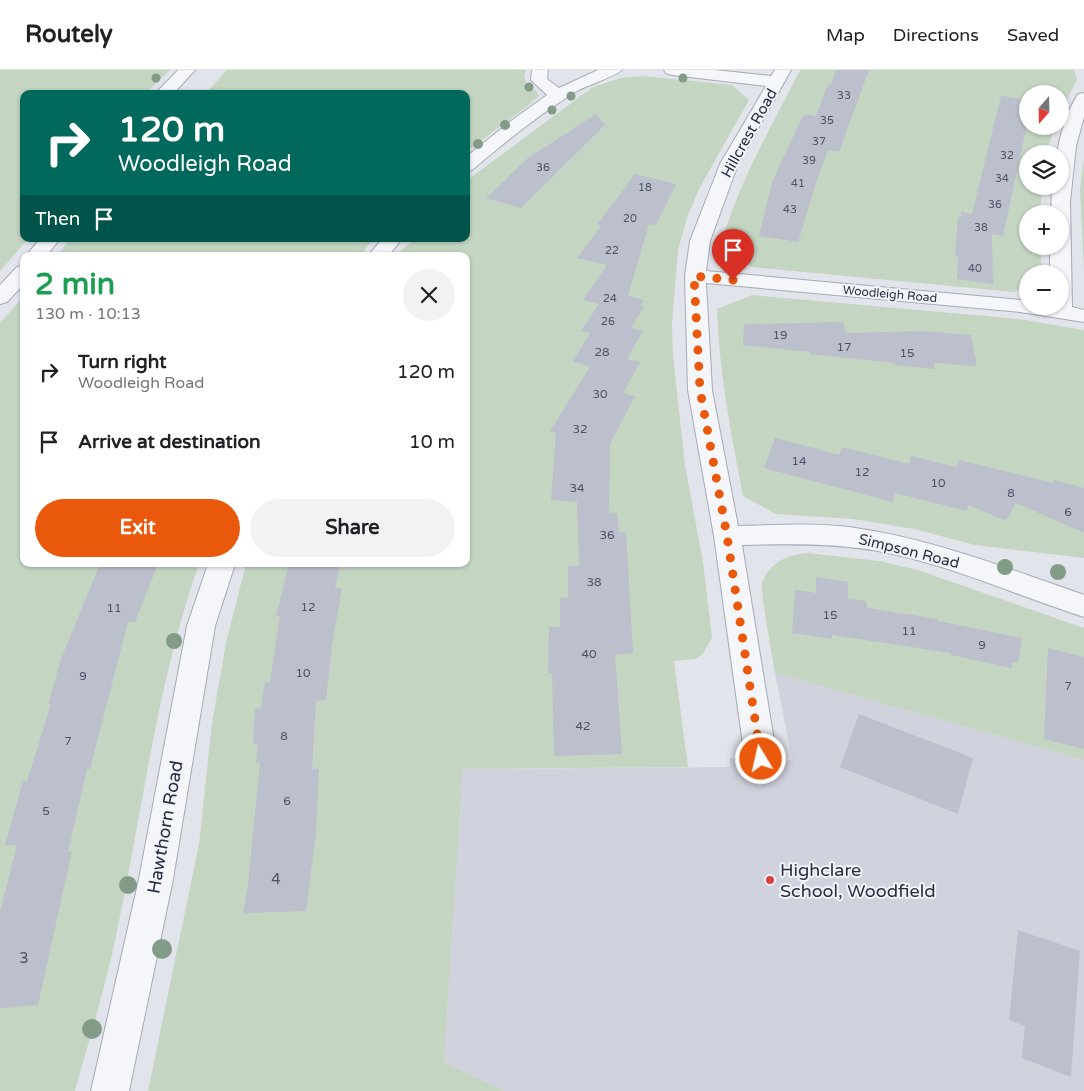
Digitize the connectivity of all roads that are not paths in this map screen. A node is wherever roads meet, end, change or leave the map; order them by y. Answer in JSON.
{"nodes":[{"id":1,"x":187,"y":70,"type":"edge"},
{"id":2,"x":540,"y":70,"type":"edge"},
{"id":3,"x":614,"y":70,"type":"edge"},
{"id":4,"x":672,"y":70,"type":"edge"},
{"id":5,"x":780,"y":76,"type":"edge"},
{"id":6,"x":167,"y":90,"type":"edge"},
{"id":7,"x":558,"y":96,"type":"junction"},
{"id":8,"x":1084,"y":98,"type":"edge"},
{"id":9,"x":470,"y":163,"type":"edge"},
{"id":10,"x":48,"y":242,"type":"edge"},
{"id":11,"x":390,"y":242,"type":"edge"},
{"id":12,"x":39,"y":252,"type":"edge"},
{"id":13,"x":381,"y":252,"type":"edge"},
{"id":14,"x":1060,"y":265,"type":"edge"},
{"id":15,"x":20,"y":275,"type":"edge"},
{"id":16,"x":694,"y":276,"type":"junction"},
{"id":17,"x":0,"y":298,"type":"edge"},
{"id":18,"x":1019,"y":307,"type":"edge"},
{"id":19,"x":1069,"y":313,"type":"edge"},
{"id":20,"x":1084,"y":316,"type":"edge"},
{"id":21,"x":727,"y":536,"type":"junction"},
{"id":22,"x":220,"y":567,"type":"edge"},
{"id":23,"x":1084,"y":606,"type":"edge"},
{"id":24,"x":761,"y":759,"type":"dead end"},
{"id":25,"x":110,"y":1091,"type":"edge"}],
"edges":[{"from":1,"to":6,"type":"street"},
{"from":2,"to":7,"type":"street"},
{"from":3,"to":7,"type":"street"},
{"from":4,"to":5,"type":"street"},
{"from":5,"to":16,"type":"street","name":"Hillcrest Road"},
{"from":7,"to":9,"type":"street"},
{"from":8,"to":14,"type":"street"},
{"from":10,"to":12,"type":"street"},
{"from":11,"to":13,"type":"street"},
{"from":15,"to":17,"type":"street"},
{"from":16,"to":18,"type":"street","name":"Woodleigh Road"},
{"from":16,"to":21,"type":"street","name":"Hillcrest Road"},
{"from":19,"to":20,"type":"street","name":"Woodleigh Road"},
{"from":21,"to":23,"type":"street","name":"Simpson Road"},
{"from":21,"to":24,"type":"street","name":"Hillcrest Road"},
{"from":22,"to":25,"type":"street","name":"Hawthorn Road"}]}
